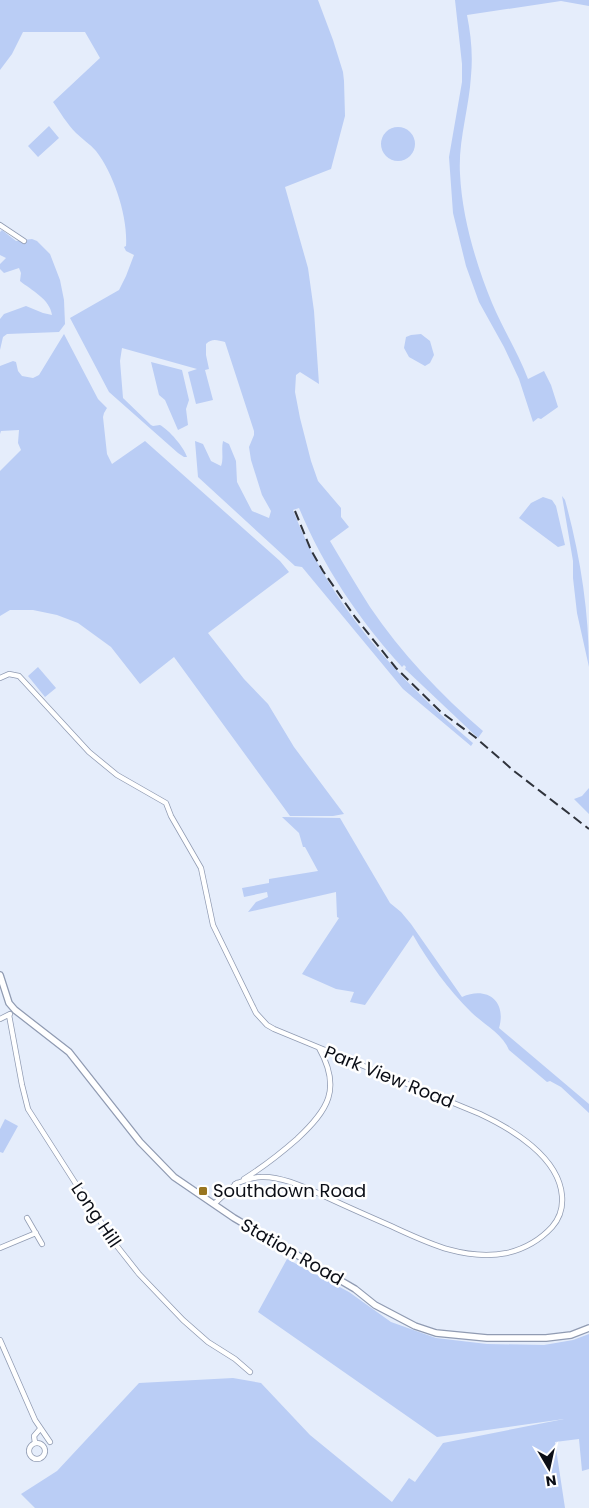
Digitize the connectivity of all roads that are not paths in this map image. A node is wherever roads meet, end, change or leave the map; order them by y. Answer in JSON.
{"nodes":[{"id":1,"x":0,"y":225,"type":"edge"},
{"id":2,"x":24,"y":241,"type":"dead end"},
{"id":3,"x":0,"y":678,"type":"edge"},
{"id":4,"x":0,"y":975,"type":"edge"},
{"id":5,"x":15,"y":1010,"type":"junction"},
{"id":6,"x":9,"y":1015,"type":"junction"},
{"id":7,"x":0,"y":1019,"type":"edge"},
{"id":8,"x":319,"y":1048,"type":"junction"},
{"id":9,"x":235,"y":1184,"type":"junction"},
{"id":10,"x":214,"y":1204,"type":"junction"},
{"id":11,"x":27,"y":1218,"type":"dead end"},
{"id":12,"x":36,"y":1233,"type":"junction"},
{"id":13,"x":42,"y":1244,"type":"dead end"},
{"id":14,"x":0,"y":1248,"type":"edge"},
{"id":15,"x":589,"y":1328,"type":"edge"},
{"id":16,"x":0,"y":1340,"type":"edge"},
{"id":17,"x":250,"y":1372,"type":"dead end"},
{"id":18,"x":40,"y":1429,"type":"junction"},
{"id":19,"x":50,"y":1442,"type":"dead end"},
{"id":20,"x":35,"y":1443,"type":"dead end"}],
"edges":[{"from":1,"to":2,"type":"street"},
{"from":3,"to":8,"type":"street","name":"Park View Road"},
{"from":4,"to":5,"type":"street","name":"Station Road"},
{"from":5,"to":6,"type":"street"},
{"from":5,"to":10,"type":"street","name":"Station Road"},
{"from":6,"to":7,"type":"street"},
{"from":6,"to":17,"type":"street","name":"Long Hill"},
{"from":8,"to":9,"type":"street"},
{"from":8,"to":9,"type":"street","name":"Park View Road"},
{"from":9,"to":10,"type":"street"},
{"from":10,"to":15,"type":"street","name":"Station Road"},
{"from":11,"to":12,"type":"street"},
{"from":12,"to":13,"type":"street"},
{"from":12,"to":14,"type":"street"},
{"from":16,"to":18,"type":"street"},
{"from":18,"to":19,"type":"street"},
{"from":18,"to":20,"type":"street"}]}
